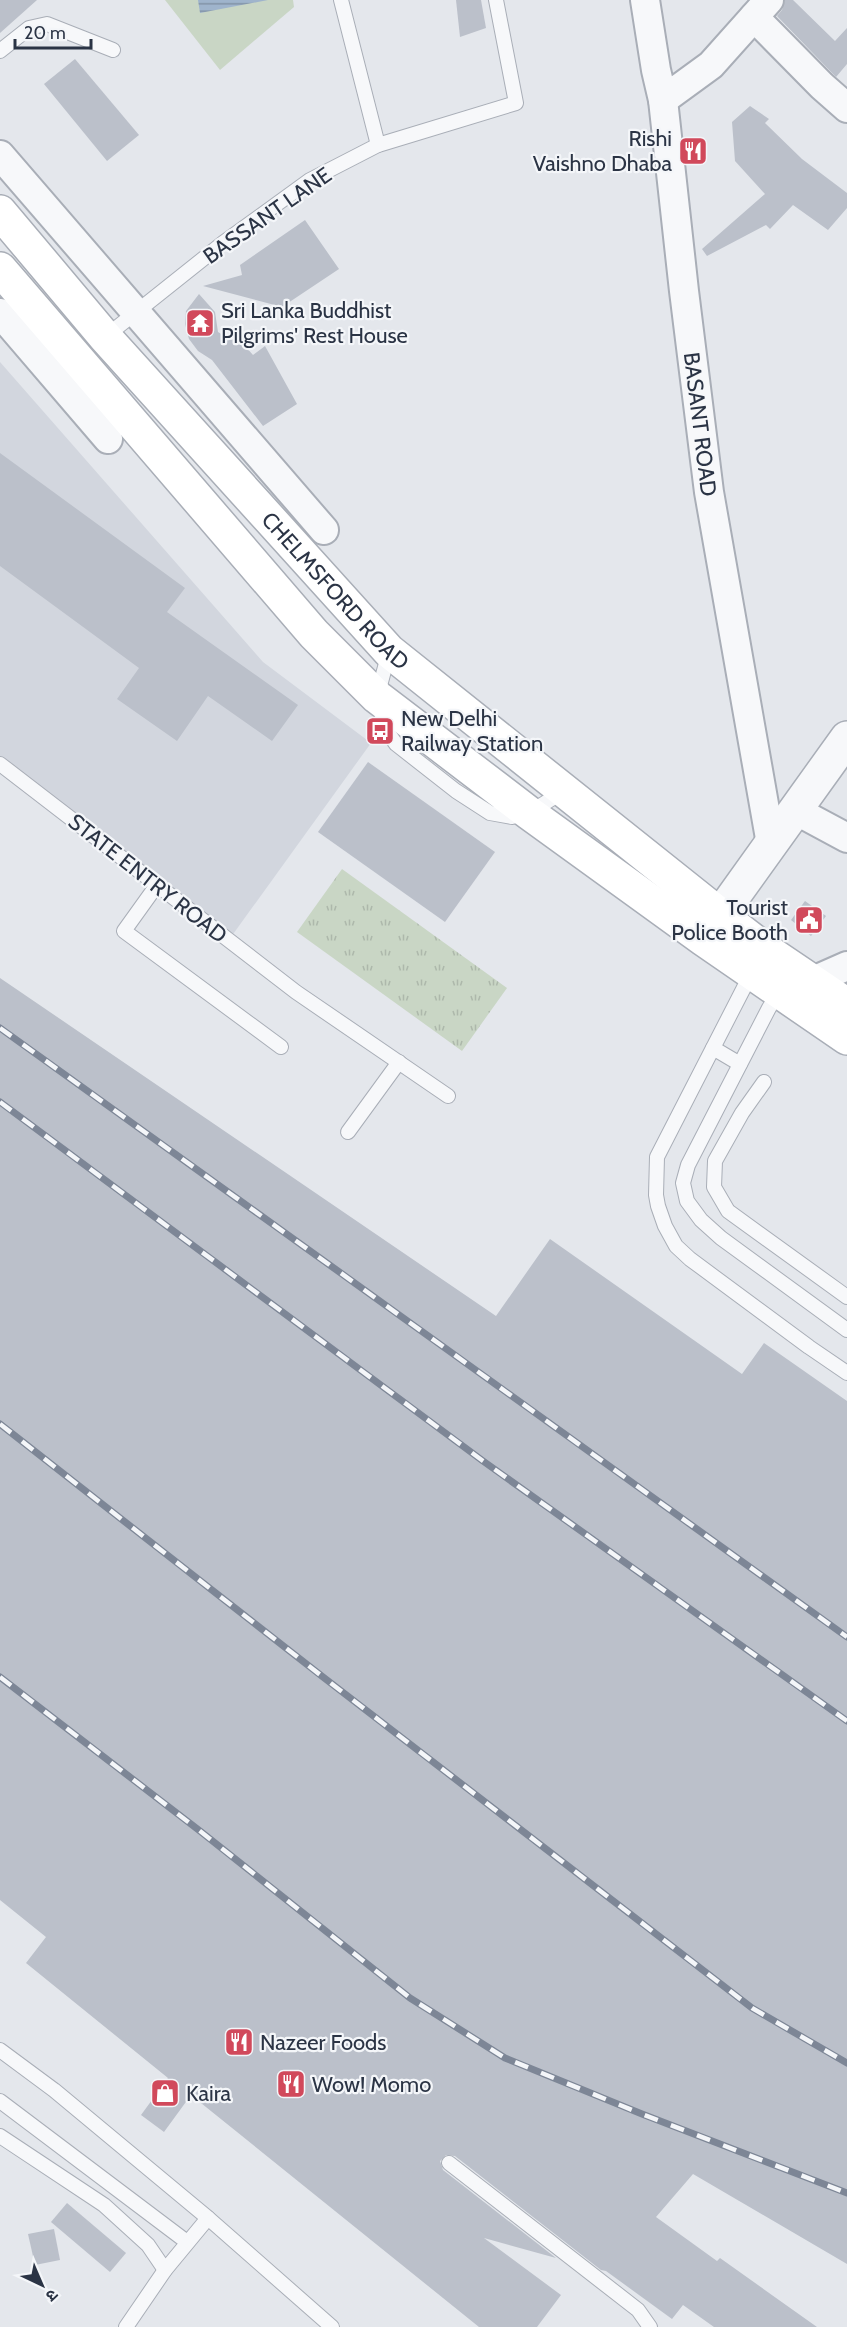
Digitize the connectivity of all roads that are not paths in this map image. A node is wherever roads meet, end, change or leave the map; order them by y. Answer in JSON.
{"nodes":[{"id":1,"x":340,"y":0,"type":"edge"},
{"id":2,"x":496,"y":0,"type":"edge"},
{"id":3,"x":645,"y":0,"type":"edge"},
{"id":4,"x":762,"y":8,"type":"edge"},
{"id":5,"x":113,"y":50,"type":"dead end"},
{"id":6,"x":0,"y":51,"type":"edge"},
{"id":7,"x":663,"y":100,"type":"junction"},
{"id":8,"x":847,"y":108,"type":"edge"},
{"id":9,"x":378,"y":145,"type":"junction"},
{"id":10,"x":0,"y":155,"type":"edge"},
{"id":11,"x":0,"y":212,"type":"edge"},
{"id":12,"x":0,"y":269,"type":"edge"},
{"id":13,"x":134,"y":312,"type":"junction"},
{"id":14,"x":0,"y":313,"type":"edge"},
{"id":15,"x":105,"y":337,"type":"junction"},
{"id":16,"x":108,"y":439,"type":"dead end"},
{"id":17,"x":324,"y":530,"type":"dead end"},
{"id":18,"x":389,"y":651,"type":"junction"},
{"id":19,"x":377,"y":697,"type":"junction"},
{"id":20,"x":847,"y":738,"type":"edge"},
{"id":21,"x":0,"y":764,"type":"edge"},
{"id":22,"x":565,"y":789,"type":"junction"},
{"id":23,"x":795,"y":810,"type":"junction"},
{"id":24,"x":529,"y":813,"type":"junction"},
{"id":25,"x":847,"y":838,"type":"edge"},
{"id":26,"x":771,"y":844,"type":"junction"},
{"id":27,"x":157,"y":885,"type":"junction"},
{"id":28,"x":712,"y":927,"type":"junction"},
{"id":29,"x":759,"y":961,"type":"junction"},
{"id":30,"x":847,"y":966,"type":"edge"},
{"id":31,"x":813,"y":981,"type":"junction"},
{"id":32,"x":779,"y":992,"type":"junction"},
{"id":33,"x":847,"y":1005,"type":"edge"},
{"id":34,"x":847,"y":1038,"type":"edge"},
{"id":35,"x":281,"y":1047,"type":"dead end"},
{"id":36,"x":713,"y":1048,"type":"junction"},
{"id":37,"x":399,"y":1062,"type":"junction"},
{"id":38,"x":740,"y":1064,"type":"junction"},
{"id":39,"x":764,"y":1082,"type":"dead end"},
{"id":40,"x":448,"y":1096,"type":"dead end"},
{"id":41,"x":348,"y":1132,"type":"dead end"},
{"id":42,"x":847,"y":1297,"type":"edge"},
{"id":43,"x":847,"y":1330,"type":"edge"},
{"id":44,"x":847,"y":1373,"type":"edge"},
{"id":45,"x":0,"y":2050,"type":"edge"},
{"id":46,"x":0,"y":2101,"type":"edge"},
{"id":47,"x":0,"y":2136,"type":"edge"},
{"id":48,"x":449,"y":2163,"type":"dead end"},
{"id":49,"x":208,"y":2218,"type":"junction"},
{"id":50,"x":187,"y":2242,"type":"junction"},
{"id":51,"x":165,"y":2270,"type":"junction"},
{"id":52,"x":126,"y":2327,"type":"edge"},
{"id":53,"x":332,"y":2327,"type":"edge"},
{"id":54,"x":650,"y":2327,"type":"edge"}],
"edges":[{"from":1,"to":9,"type":"lane"},
{"from":2,"to":9,"type":"lane","name":"BASSANT LANE"},
{"from":3,"to":7,"type":"street","name":"BASANT ROAD"},
{"from":4,"to":7,"type":"street"},
{"from":4,"to":8,"type":"street"},
{"from":5,"to":6,"type":"lane"},
{"from":7,"to":26,"type":"street","name":"BASANT ROAD"},
{"from":9,"to":13,"type":"lane","name":"BASSANT LANE"},
{"from":10,"to":13,"type":"street"},
{"from":11,"to":15,"type":"main road","name":"CHELMSFORD ROAD"},
{"from":12,"to":19,"type":"main road","name":"CHELMSFORD ROAD"},
{"from":13,"to":15,"type":"lane","name":"BASSANT LANE"},
{"from":13,"to":17,"type":"street"},
{"from":14,"to":16,"type":"street"},
{"from":15,"to":18,"type":"main road","name":"CHELMSFORD ROAD"},
{"from":18,"to":19,"type":"lane"},
{"from":18,"to":22,"type":"main road","name":"CHELMSFORD ROAD"},
{"from":19,"to":24,"type":"main road","name":"CHELMSFORD ROAD"},
{"from":20,"to":23,"type":"street"},
{"from":21,"to":27,"type":"lane","name":"STATE ENTRY ROAD"},
{"from":22,"to":24,"type":"lane"},
{"from":22,"to":28,"type":"main road","name":"CHELMSFORD ROAD"},
{"from":23,"to":25,"type":"street"},
{"from":23,"to":26,"type":"street"},
{"from":24,"to":28,"type":"main road","name":"CHELMSFORD ROAD"},
{"from":26,"to":28,"type":"street"},
{"from":27,"to":35,"type":"lane"},
{"from":27,"to":37,"type":"lane","name":"STATE ENTRY ROAD"},
{"from":28,"to":29,"type":"main road"},
{"from":29,"to":31,"type":"main road"},
{"from":29,"to":32,"type":"main road"},
{"from":29,"to":36,"type":"lane"},
{"from":30,"to":31,"type":"street"},
{"from":31,"to":33,"type":"main road"},
{"from":32,"to":34,"type":"main road"},
{"from":32,"to":38,"type":"lane"},
{"from":36,"to":38,"type":"lane"},
{"from":36,"to":44,"type":"lane"},
{"from":37,"to":40,"type":"lane","name":"STATE ENTRY ROAD"},
{"from":37,"to":41,"type":"lane"},
{"from":38,"to":43,"type":"lane"},
{"from":39,"to":42,"type":"lane"},
{"from":45,"to":49,"type":"lane"},
{"from":46,"to":50,"type":"lane"},
{"from":47,"to":51,"type":"lane"},
{"from":48,"to":54,"type":"lane"},
{"from":49,"to":50,"type":"lane"},
{"from":49,"to":53,"type":"lane"},
{"from":50,"to":51,"type":"lane"},
{"from":51,"to":52,"type":"lane"}]}
